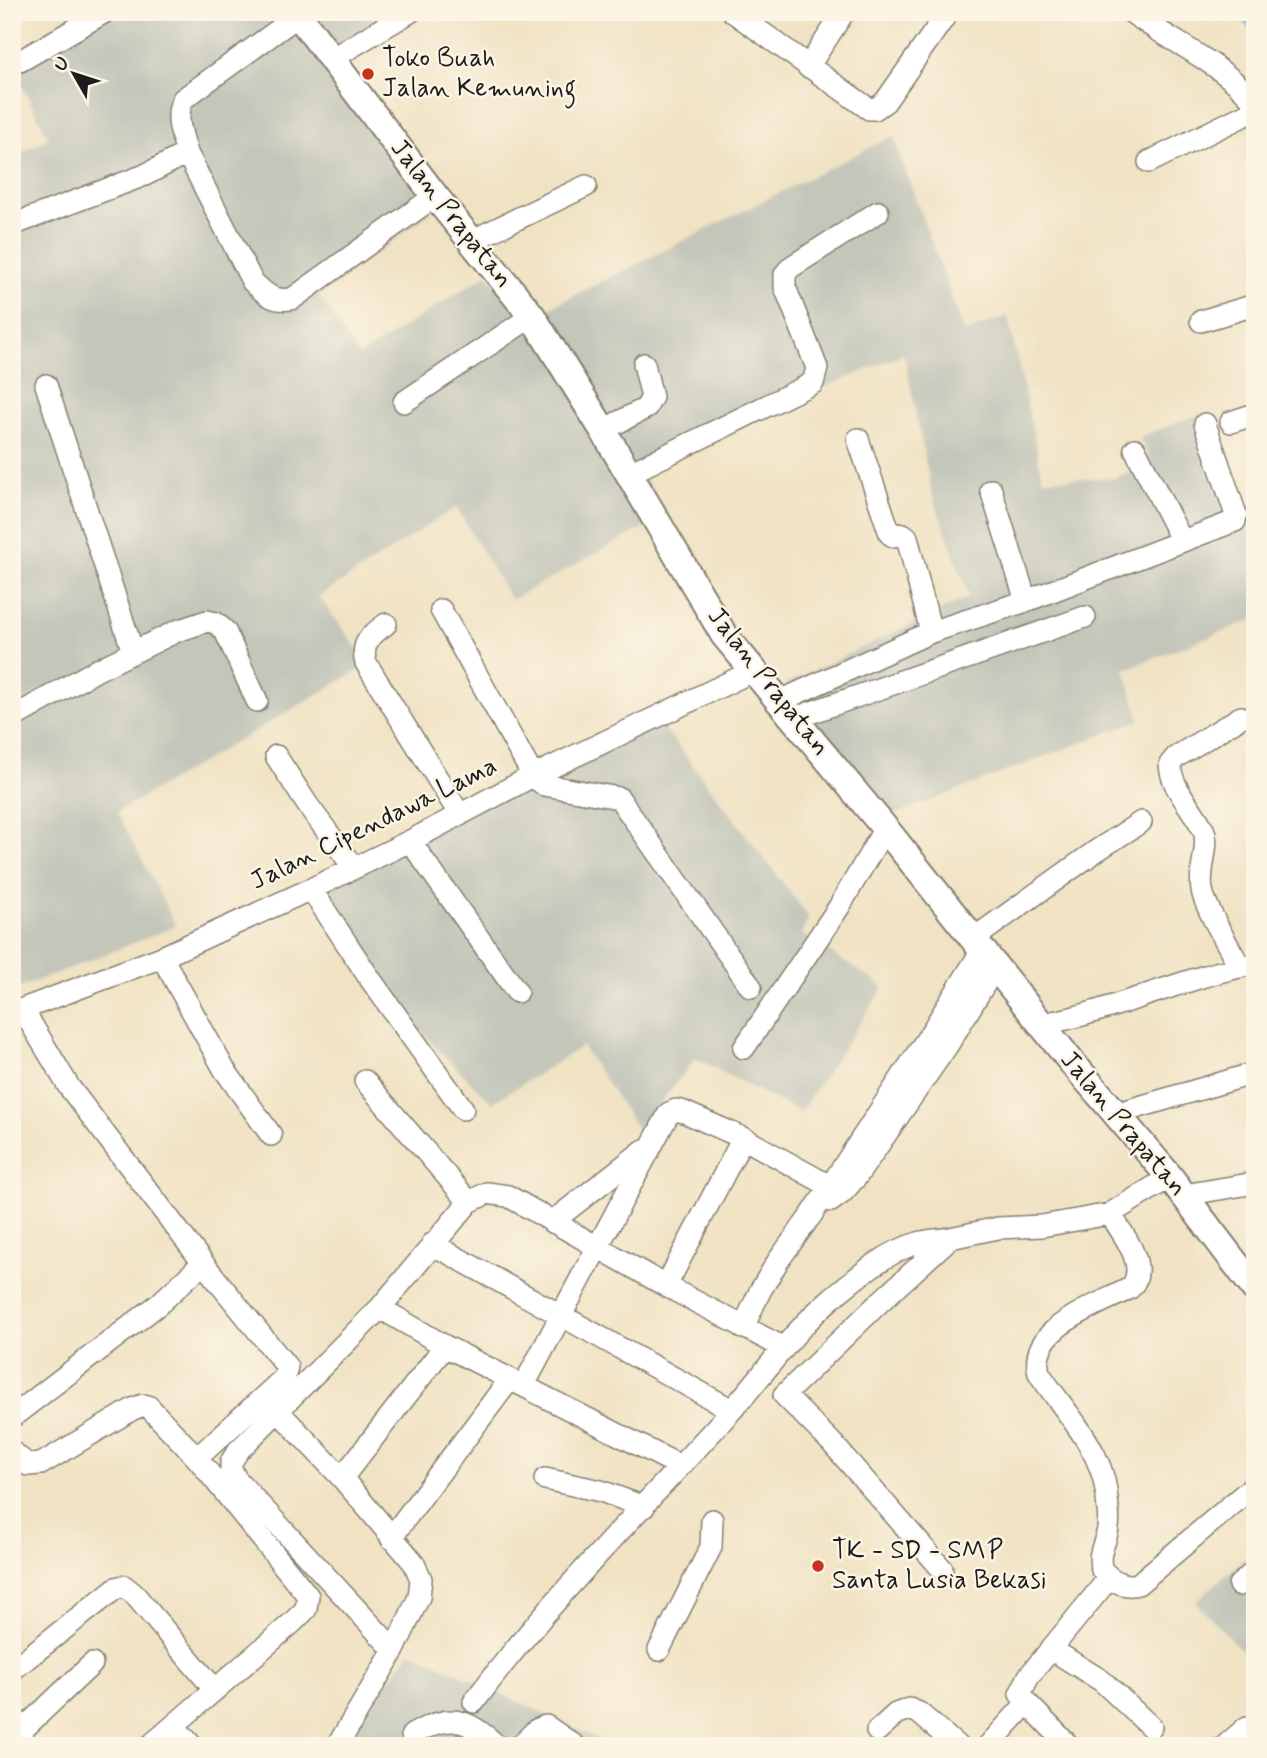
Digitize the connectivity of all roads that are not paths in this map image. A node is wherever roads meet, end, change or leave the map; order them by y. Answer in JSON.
{"nodes":[{"id":1,"x":105,"y":12,"type":"edge"},
{"id":2,"x":410,"y":12,"type":"edge"},
{"id":3,"x":733,"y":12,"type":"edge"},
{"id":4,"x":844,"y":12,"type":"edge"},
{"id":5,"x":948,"y":12,"type":"edge"},
{"id":6,"x":1131,"y":12,"type":"edge"},
{"id":7,"x":298,"y":14,"type":"edge"},
{"id":8,"x":331,"y":59,"type":"junction"},
{"id":9,"x":20,"y":61,"type":"dead end"},
{"id":10,"x":808,"y":67,"type":"junction"},
{"id":11,"x":1255,"y":102,"type":"edge"},
{"id":12,"x":1255,"y":110,"type":"edge"},
{"id":13,"x":187,"y":153,"type":"junction"},
{"id":14,"x":1149,"y":162,"type":"dead end"},
{"id":15,"x":586,"y":186,"type":"dead end"},
{"id":16,"x":435,"y":196,"type":"junction"},
{"id":17,"x":878,"y":212,"type":"dead end"},
{"id":18,"x":12,"y":225,"type":"edge"},
{"id":19,"x":471,"y":241,"type":"junction"},
{"id":20,"x":1255,"y":305,"type":"edge"},
{"id":21,"x":532,"y":316,"type":"junction"},
{"id":22,"x":1201,"y":321,"type":"dead end"},
{"id":23,"x":644,"y":364,"type":"dead end"},
{"id":24,"x":46,"y":385,"type":"dead end"},
{"id":25,"x":404,"y":401,"type":"dead end"},
{"id":26,"x":1255,"y":414,"type":"edge"},
{"id":27,"x":1231,"y":422,"type":"dead end"},
{"id":28,"x":1205,"y":424,"type":"dead end"},
{"id":29,"x":603,"y":430,"type":"junction"},
{"id":30,"x":858,"y":439,"type":"dead end"},
{"id":31,"x":1135,"y":449,"type":"dead end"},
{"id":32,"x":628,"y":474,"type":"junction"},
{"id":33,"x":991,"y":490,"type":"dead end"},
{"id":34,"x":1182,"y":541,"type":"junction"},
{"id":35,"x":1026,"y":601,"type":"junction"},
{"id":36,"x":441,"y":610,"type":"dead end"},
{"id":37,"x":1085,"y":617,"type":"dead end"},
{"id":38,"x":386,"y":624,"type":"dead end"},
{"id":39,"x":931,"y":632,"type":"junction"},
{"id":40,"x":133,"y":652,"type":"junction"},
{"id":41,"x":753,"y":671,"type":"junction"},
{"id":42,"x":257,"y":701,"type":"dead end"},
{"id":43,"x":788,"y":709,"type":"junction"},
{"id":44,"x":1241,"y":717,"type":"dead end"},
{"id":45,"x":12,"y":718,"type":"edge"},
{"id":46,"x":276,"y":756,"type":"dead end"},
{"id":47,"x":533,"y":776,"type":"junction"},
{"id":48,"x":460,"y":815,"type":"junction"},
{"id":49,"x":1142,"y":822,"type":"dead end"},
{"id":50,"x":886,"y":828,"type":"junction"},
{"id":51,"x":410,"y":841,"type":"junction"},
{"id":52,"x":354,"y":868,"type":"junction"},
{"id":53,"x":312,"y":889,"type":"junction"},
{"id":54,"x":983,"y":952,"type":"junction"},
{"id":55,"x":162,"y":957,"type":"junction"},
{"id":56,"x":1247,"y":966,"type":"edge"},
{"id":57,"x":751,"y":987,"type":"dead end"},
{"id":58,"x":517,"y":992,"type":"dead end"},
{"id":59,"x":18,"y":1011,"type":"edge"},
{"id":60,"x":1041,"y":1024,"type":"junction"},
{"id":61,"x":744,"y":1048,"type":"dead end"},
{"id":62,"x":1255,"y":1073,"type":"edge"},
{"id":63,"x":365,"y":1081,"type":"dead end"},
{"id":64,"x":463,"y":1109,"type":"dead end"},
{"id":65,"x":1115,"y":1114,"type":"junction"},
{"id":66,"x":271,"y":1135,"type":"dead end"},
{"id":67,"x":743,"y":1138,"type":"junction"},
{"id":68,"x":651,"y":1144,"type":"junction"},
{"id":69,"x":1255,"y":1184,"type":"edge"},
{"id":70,"x":1177,"y":1186,"type":"junction"},
{"id":71,"x":836,"y":1189,"type":"junction"},
{"id":72,"x":469,"y":1202,"type":"junction"},
{"id":73,"x":1110,"y":1214,"type":"junction"},
{"id":74,"x":552,"y":1222,"type":"junction"},
{"id":75,"x":950,"y":1238,"type":"junction"},
{"id":76,"x":432,"y":1244,"type":"junction"},
{"id":77,"x":597,"y":1248,"type":"junction"},
{"id":78,"x":203,"y":1263,"type":"junction"},
{"id":79,"x":666,"y":1286,"type":"junction"},
{"id":80,"x":1255,"y":1289,"type":"edge"},
{"id":81,"x":380,"y":1308,"type":"junction"},
{"id":82,"x":562,"y":1315,"type":"junction"},
{"id":83,"x":743,"y":1328,"type":"junction"},
{"id":84,"x":445,"y":1346,"type":"junction"},
{"id":85,"x":784,"y":1348,"type":"junction"},
{"id":86,"x":517,"y":1382,"type":"junction"},
{"id":87,"x":732,"y":1410,"type":"junction"},
{"id":88,"x":278,"y":1411,"type":"junction"},
{"id":89,"x":12,"y":1417,"type":"edge"},
{"id":90,"x":12,"y":1452,"type":"edge"},
{"id":91,"x":197,"y":1458,"type":"junction"},
{"id":92,"x":680,"y":1466,"type":"junction"},
{"id":93,"x":342,"y":1478,"type":"junction"},
{"id":94,"x":545,"y":1479,"type":"dead end"},
{"id":95,"x":1255,"y":1485,"type":"edge"},
{"id":96,"x":644,"y":1507,"type":"junction"},
{"id":97,"x":712,"y":1520,"type":"dead end"},
{"id":98,"x":391,"y":1538,"type":"junction"},
{"id":99,"x":942,"y":1569,"type":"dead end"},
{"id":100,"x":1109,"y":1578,"type":"junction"},
{"id":101,"x":1051,"y":1649,"type":"junction"},
{"id":102,"x":394,"y":1650,"type":"junction"},
{"id":103,"x":659,"y":1650,"type":"dead end"},
{"id":104,"x":92,"y":1664,"type":"dead end"},
{"id":105,"x":12,"y":1671,"type":"edge"},
{"id":106,"x":215,"y":1690,"type":"junction"},
{"id":107,"x":474,"y":1702,"type":"dead end"},
{"id":108,"x":1027,"y":1703,"type":"junction"},
{"id":109,"x":174,"y":1726,"type":"junction"},
{"id":110,"x":1151,"y":1727,"type":"dead end"},
{"id":111,"x":1255,"y":1729,"type":"edge"},
{"id":112,"x":877,"y":1731,"type":"dead end"},
{"id":113,"x":412,"y":1735,"type":"dead end"},
{"id":114,"x":17,"y":1738,"type":"edge"},
{"id":115,"x":339,"y":1743,"type":"dead end"},
{"id":116,"x":492,"y":1744,"type":"edge"},
{"id":117,"x":150,"y":1746,"type":"edge"},
{"id":118,"x":192,"y":1746,"type":"edge"},
{"id":119,"x":520,"y":1746,"type":"edge"},
{"id":120,"x":575,"y":1746,"type":"edge"},
{"id":121,"x":957,"y":1746,"type":"edge"},
{"id":122,"x":988,"y":1746,"type":"edge"},
{"id":123,"x":1069,"y":1746,"type":"edge"},
{"id":124,"x":1225,"y":1746,"type":"edge"}],
"edges":[{"from":1,"to":9,"type":"street"},
{"from":2,"to":8,"type":"street"},
{"from":3,"to":10,"type":"street"},
{"from":4,"to":10,"type":"street"},
{"from":5,"to":10,"type":"street"},
{"from":6,"to":11,"type":"street"},
{"from":7,"to":8,"type":"main road","name":"Jalan Prapatan"},
{"from":7,"to":13,"type":"street"},
{"from":8,"to":16,"type":"main road","name":"Jalan Prapatan"},
{"from":12,"to":14,"type":"street"},
{"from":13,"to":16,"type":"street"},
{"from":13,"to":18,"type":"street"},
{"from":15,"to":19,"type":"street"},
{"from":16,"to":19,"type":"main road","name":"Jalan Prapatan"},
{"from":17,"to":32,"type":"street"},
{"from":19,"to":21,"type":"main road","name":"Jalan Prapatan"},
{"from":20,"to":22,"type":"street"},
{"from":21,"to":25,"type":"street"},
{"from":21,"to":29,"type":"main road","name":"Jalan Prapatan"},
{"from":23,"to":29,"type":"street"},
{"from":24,"to":40,"type":"street"},
{"from":26,"to":27,"type":"street"},
{"from":28,"to":34,"type":"street"},
{"from":29,"to":32,"type":"main road","name":"Jalan Prapatan"},
{"from":30,"to":39,"type":"street"},
{"from":31,"to":34,"type":"street"},
{"from":32,"to":41,"type":"main road","name":"Jalan Prapatan"},
{"from":33,"to":35,"type":"street"},
{"from":34,"to":35,"type":"street"},
{"from":35,"to":39,"type":"street"},
{"from":36,"to":47,"type":"street"},
{"from":37,"to":43,"type":"street"},
{"from":38,"to":48,"type":"street"},
{"from":39,"to":43,"type":"street"},
{"from":40,"to":42,"type":"street"},
{"from":40,"to":45,"type":"street"},
{"from":41,"to":43,"type":"main road","name":"Jalan Prapatan"},
{"from":41,"to":47,"type":"street","name":"Jalan Cipendawa Lama"},
{"from":43,"to":50,"type":"main road","name":"Jalan Prapatan"},
{"from":44,"to":56,"type":"street"},
{"from":46,"to":52,"type":"street"},
{"from":47,"to":48,"type":"street","name":"Jalan Cipendawa Lama"},
{"from":47,"to":57,"type":"street"},
{"from":48,"to":51,"type":"street","name":"Jalan Cipendawa Lama"},
{"from":49,"to":54,"type":"street"},
{"from":50,"to":54,"type":"main road","name":"Jalan Prapatan"},
{"from":50,"to":61,"type":"street"},
{"from":51,"to":52,"type":"street","name":"Jalan Cipendawa Lama"},
{"from":51,"to":58,"type":"street"},
{"from":52,"to":53,"type":"street","name":"Jalan Cipendawa Lama"},
{"from":53,"to":55,"type":"street","name":"Jalan Cipendawa Lama"},
{"from":53,"to":64,"type":"street"},
{"from":54,"to":60,"type":"main road","name":"Jalan Prapatan"},
{"from":54,"to":71,"type":"street"},
{"from":55,"to":59,"type":"street","name":"Jalan Cipendawa Lama"},
{"from":55,"to":66,"type":"street"},
{"from":56,"to":60,"type":"street"},
{"from":59,"to":78,"type":"street"},
{"from":60,"to":65,"type":"main road","name":"Jalan Prapatan"},
{"from":62,"to":65,"type":"street"},
{"from":63,"to":72,"type":"street"},
{"from":65,"to":70,"type":"main road","name":"Jalan Prapatan"},
{"from":67,"to":68,"type":"street"},
{"from":67,"to":71,"type":"street"},
{"from":67,"to":79,"type":"street"},
{"from":68,"to":74,"type":"street"},
{"from":68,"to":77,"type":"street"},
{"from":69,"to":70,"type":"street"},
{"from":70,"to":73,"type":"street"},
{"from":70,"to":80,"type":"main road","name":"Jalan Prapatan"},
{"from":71,"to":83,"type":"street"},
{"from":72,"to":74,"type":"street"},
{"from":72,"to":76,"type":"street"},
{"from":73,"to":75,"type":"street"},
{"from":73,"to":100,"type":"street"},
{"from":74,"to":77,"type":"street"},
{"from":75,"to":85,"type":"street"},
{"from":75,"to":99,"type":"street"},
{"from":76,"to":81,"type":"street"},
{"from":76,"to":82,"type":"street"},
{"from":77,"to":79,"type":"street"},
{"from":77,"to":82,"type":"street"},
{"from":78,"to":89,"type":"street"},
{"from":78,"to":91,"type":"street"},
{"from":79,"to":83,"type":"street"},
{"from":81,"to":84,"type":"street"},
{"from":81,"to":88,"type":"street"},
{"from":82,"to":86,"type":"street"},
{"from":82,"to":87,"type":"street"},
{"from":83,"to":85,"type":"street"},
{"from":84,"to":86,"type":"street"},
{"from":84,"to":93,"type":"street"},
{"from":85,"to":87,"type":"street"},
{"from":86,"to":92,"type":"street"},
{"from":86,"to":98,"type":"street"},
{"from":87,"to":92,"type":"street"},
{"from":88,"to":93,"type":"street"},
{"from":88,"to":102,"type":"street"},
{"from":90,"to":91,"type":"street"},
{"from":91,"to":106,"type":"street"},
{"from":92,"to":96,"type":"street"},
{"from":93,"to":98,"type":"street"},
{"from":94,"to":96,"type":"street"},
{"from":95,"to":100,"type":"street"},
{"from":96,"to":107,"type":"street"},
{"from":97,"to":103,"type":"street"},
{"from":98,"to":102,"type":"street"},
{"from":100,"to":101,"type":"street"},
{"from":101,"to":108,"type":"street"},
{"from":101,"to":110,"type":"street"},
{"from":102,"to":115,"type":"street"},
{"from":104,"to":114,"type":"street"},
{"from":105,"to":106,"type":"street"},
{"from":106,"to":109,"type":"street"},
{"from":108,"to":122,"type":"street"},
{"from":108,"to":123,"type":"street"},
{"from":109,"to":117,"type":"street"},
{"from":109,"to":118,"type":"street"},
{"from":111,"to":124,"type":"street"},
{"from":112,"to":121,"type":"street"},
{"from":113,"to":116,"type":"street"},
{"from":119,"to":120,"type":"street"}]}
